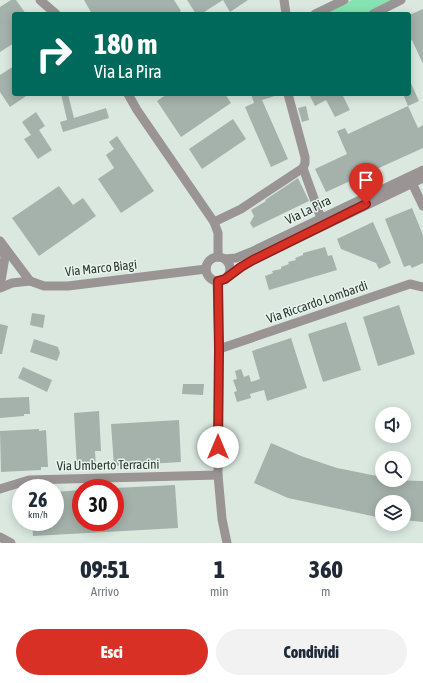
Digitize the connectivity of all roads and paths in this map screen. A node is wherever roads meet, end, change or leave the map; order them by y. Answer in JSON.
{"nodes":[{"id":1,"x":40,"y":0,"type":"edge"},
{"id":2,"x":284,"y":0,"type":"edge"},
{"id":3,"x":344,"y":0,"type":"edge"},
{"id":4,"x":401,"y":0,"type":"edge"},
{"id":5,"x":54,"y":12,"type":"edge"},
{"id":6,"x":286,"y":12,"type":"edge"},
{"id":7,"x":319,"y":12,"type":"edge"},
{"id":8,"x":377,"y":12,"type":"edge"},
{"id":9,"x":129,"y":96,"type":"edge"},
{"id":10,"x":289,"y":96,"type":"edge"},
{"id":11,"x":303,"y":168,"type":"junction"},
{"id":12,"x":423,"y":176,"type":"edge"},
{"id":13,"x":412,"y":183,"type":"junction"},
{"id":14,"x":423,"y":206,"type":"edge"},
{"id":15,"x":321,"y":218,"type":"junction"},
{"id":16,"x":214,"y":222,"type":"junction"},
{"id":17,"x":0,"y":242,"type":"edge"},
{"id":18,"x":222,"y":258,"type":"junction"},
{"id":19,"x":206,"y":269,"type":"junction"},
{"id":20,"x":228,"y":276,"type":"junction"},
{"id":21,"x":30,"y":281,"type":"junction"},
{"id":22,"x":218,"y":281,"type":"junction"},
{"id":23,"x":423,"y":286,"type":"edge"},
{"id":24,"x":0,"y":288,"type":"edge"},
{"id":25,"x":219,"y":349,"type":"junction"},
{"id":26,"x":218,"y":475,"type":"junction"},
{"id":27,"x":0,"y":489,"type":"edge"},
{"id":28,"x":0,"y":537,"type":"edge"},
{"id":29,"x":11,"y":543,"type":"edge"},
{"id":30,"x":227,"y":543,"type":"edge"}],
"edges":[{"from":1,"to":5,"type":"street"},
{"from":2,"to":6,"type":"street"},
{"from":3,"to":7,"type":"street"},
{"from":4,"to":8,"type":"street"},
{"from":9,"to":16,"type":"street"},
{"from":10,"to":11,"type":"street"},
{"from":11,"to":15,"type":"street"},
{"from":11,"to":16,"type":"street"},
{"from":12,"to":13,"type":"street","name":"Via La Pira"},
{"from":12,"to":15,"type":"street","name":"Via La Pira"},
{"from":13,"to":14,"type":"street"},
{"from":13,"to":20,"type":"street","name":"Via La Pira"},
{"from":15,"to":18,"type":"street","name":"Via La Pira"},
{"from":16,"to":18,"type":"street"},
{"from":17,"to":21,"type":"street"},
{"from":17,"to":24,"type":"street"},
{"from":18,"to":19,"type":"street"},
{"from":18,"to":20,"type":"street"},
{"from":19,"to":21,"type":"street","name":"Via Marco Biagi"},
{"from":19,"to":22,"type":"street"},
{"from":20,"to":22,"type":"street"},
{"from":21,"to":24,"type":"street","name":"Via Marco Biagi"},
{"from":22,"to":25,"type":"street"},
{"from":23,"to":25,"type":"street","name":"Via Riccardo Lombardi"},
{"from":25,"to":26,"type":"street"},
{"from":26,"to":27,"type":"street","name":"Via Umberto Terracini"},
{"from":26,"to":30,"type":"street"},
{"from":28,"to":29,"type":"street"}]}
